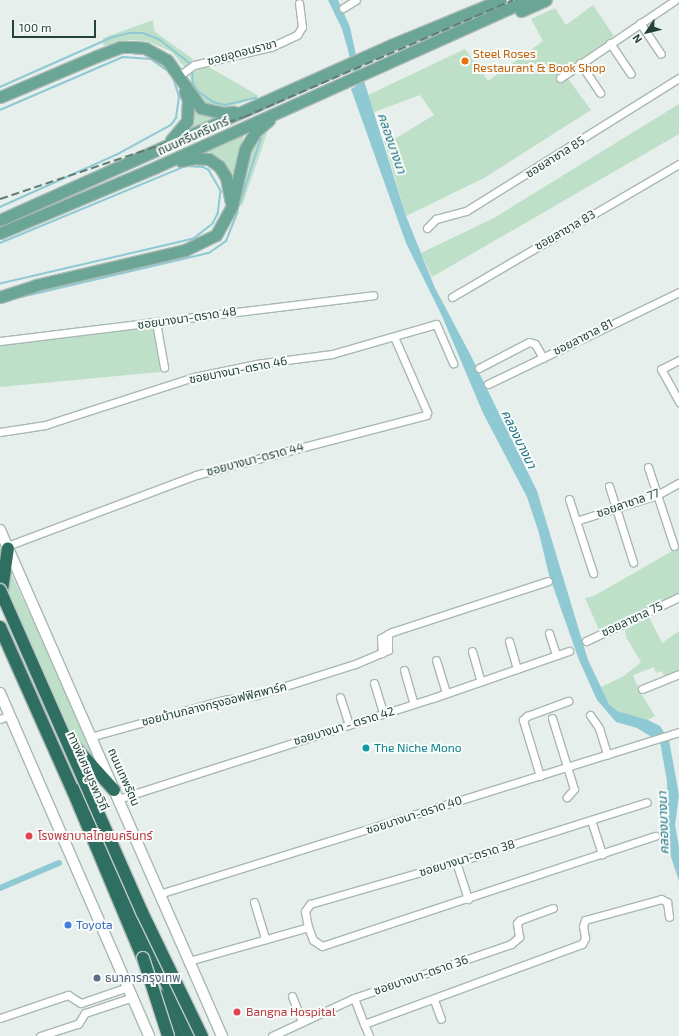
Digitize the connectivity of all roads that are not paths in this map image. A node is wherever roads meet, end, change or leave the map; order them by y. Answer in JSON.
{"nodes":[{"id":1,"x":356,"y":0,"type":"edge"},
{"id":2,"x":485,"y":0,"type":"edge"},
{"id":3,"x":528,"y":0,"type":"edge"},
{"id":4,"x":546,"y":0,"type":"edge"},
{"id":5,"x":675,"y":0,"type":"edge"},
{"id":6,"x":299,"y":4,"type":"dead end"},
{"id":7,"x":500,"y":4,"type":"edge"},
{"id":8,"x":343,"y":8,"type":"dead end"},
{"id":9,"x":640,"y":23,"type":"junction"},
{"id":10,"x":610,"y":43,"type":"junction"},
{"id":11,"x":391,"y":45,"type":"junction"},
{"id":12,"x":661,"y":54,"type":"dead end"},
{"id":13,"x":396,"y":60,"type":"junction"},
{"id":14,"x":580,"y":64,"type":"junction"},
{"id":15,"x":631,"y":74,"type":"dead end"},
{"id":16,"x":181,"y":77,"type":"junction"},
{"id":17,"x":560,"y":78,"type":"dead end"},
{"id":18,"x":679,"y":78,"type":"edge"},
{"id":19,"x":600,"y":93,"type":"dead end"},
{"id":20,"x":0,"y":98,"type":"edge"},
{"id":21,"x":242,"y":111,"type":"junction"},
{"id":22,"x":279,"y":112,"type":"junction"},
{"id":23,"x":156,"y":150,"type":"junction"},
{"id":24,"x":679,"y":164,"type":"edge"},
{"id":25,"x":156,"y":167,"type":"junction"},
{"id":26,"x":232,"y":204,"type":"junction"},
{"id":27,"x":0,"y":220,"type":"edge"},
{"id":28,"x":427,"y":228,"type":"dead end"},
{"id":29,"x":0,"y":233,"type":"edge"},
{"id":30,"x":679,"y":292,"type":"edge"},
{"id":31,"x":374,"y":295,"type":"dead end"},
{"id":32,"x":0,"y":297,"type":"edge"},
{"id":33,"x":452,"y":297,"type":"dead end"},
{"id":34,"x":156,"y":322,"type":"junction"},
{"id":35,"x":394,"y":337,"type":"junction"},
{"id":36,"x":0,"y":341,"type":"edge"},
{"id":37,"x":543,"y":358,"type":"junction"},
{"id":38,"x":679,"y":360,"type":"edge"},
{"id":39,"x":453,"y":363,"type":"dead end"},
{"id":40,"x":164,"y":367,"type":"dead end"},
{"id":41,"x":479,"y":368,"type":"dead end"},
{"id":42,"x":488,"y":384,"type":"dead end"},
{"id":43,"x":679,"y":402,"type":"edge"},
{"id":44,"x":0,"y":432,"type":"edge"},
{"id":45,"x":648,"y":467,"type":"dead end"},
{"id":46,"x":679,"y":483,"type":"edge"},
{"id":47,"x":609,"y":486,"type":"dead end"},
{"id":48,"x":657,"y":494,"type":"junction"},
{"id":49,"x":569,"y":499,"type":"dead end"},
{"id":50,"x":616,"y":508,"type":"junction"},
{"id":51,"x":576,"y":521,"type":"junction"},
{"id":52,"x":0,"y":530,"type":"edge"},
{"id":53,"x":674,"y":546,"type":"dead end"},
{"id":54,"x":8,"y":547,"type":"junction"},
{"id":55,"x":633,"y":562,"type":"dead end"},
{"id":56,"x":593,"y":573,"type":"dead end"},
{"id":57,"x":548,"y":581,"type":"dead end"},
{"id":58,"x":1,"y":589,"type":"edge"},
{"id":59,"x":679,"y":597,"type":"edge"},
{"id":60,"x":0,"y":604,"type":"edge"},
{"id":61,"x":0,"y":627,"type":"edge"},
{"id":62,"x":549,"y":633,"type":"dead end"},
{"id":63,"x":509,"y":641,"type":"dead end"},
{"id":64,"x":586,"y":641,"type":"dead end"},
{"id":65,"x":0,"y":646,"type":"edge"},
{"id":66,"x":569,"y":650,"type":"dead end"},
{"id":67,"x":472,"y":651,"type":"dead end"},
{"id":68,"x":556,"y":655,"type":"junction"},
{"id":69,"x":436,"y":660,"type":"dead end"},
{"id":70,"x":517,"y":669,"type":"junction"},
{"id":71,"x":404,"y":670,"type":"dead end"},
{"id":72,"x":679,"y":674,"type":"edge"},
{"id":73,"x":481,"y":682,"type":"junction"},
{"id":74,"x":374,"y":683,"type":"dead end"},
{"id":75,"x":642,"y":689,"type":"dead end"},
{"id":76,"x":0,"y":693,"type":"edge"},
{"id":77,"x":446,"y":694,"type":"junction"},
{"id":78,"x":340,"y":697,"type":"dead end"},
{"id":79,"x":568,"y":701,"type":"dead end"},
{"id":80,"x":414,"y":704,"type":"junction"},
{"id":81,"x":384,"y":713,"type":"junction"},
{"id":82,"x":10,"y":715,"type":"junction"},
{"id":83,"x":590,"y":715,"type":"dead end"},
{"id":84,"x":552,"y":718,"type":"dead end"},
{"id":85,"x":0,"y":719,"type":"edge"},
{"id":86,"x":348,"y":724,"type":"junction"},
{"id":87,"x":679,"y":732,"type":"edge"},
{"id":88,"x":65,"y":736,"type":"junction"},
{"id":89,"x":90,"y":737,"type":"junction"},
{"id":90,"x":607,"y":755,"type":"junction"},
{"id":91,"x":567,"y":767,"type":"junction"},
{"id":92,"x":540,"y":776,"type":"junction"},
{"id":93,"x":116,"y":794,"type":"junction"},
{"id":94,"x":567,"y":797,"type":"dead end"},
{"id":95,"x":647,"y":802,"type":"dead end"},
{"id":96,"x":591,"y":820,"type":"junction"},
{"id":97,"x":655,"y":836,"type":"dead end"},
{"id":98,"x":602,"y":854,"type":"junction"},
{"id":99,"x":456,"y":862,"type":"junction"},
{"id":100,"x":159,"y":894,"type":"junction"},
{"id":101,"x":468,"y":899,"type":"junction"},
{"id":102,"x":254,"y":902,"type":"dead end"},
{"id":103,"x":553,"y":908,"type":"dead end"},
{"id":104,"x":669,"y":917,"type":"dead end"},
{"id":105,"x":308,"y":927,"type":"junction"},
{"id":106,"x":265,"y":939,"type":"junction"},
{"id":107,"x":143,"y":958,"type":"junction"},
{"id":108,"x":189,"y":961,"type":"junction"},
{"id":109,"x":131,"y":992,"type":"junction"},
{"id":110,"x":292,"y":996,"type":"dead end"},
{"id":111,"x":354,"y":998,"type":"junction"},
{"id":112,"x":93,"y":999,"type":"junction"},
{"id":113,"x":434,"y":1000,"type":"junction"},
{"id":114,"x":97,"y":1009,"type":"junction"},
{"id":115,"x":0,"y":1018,"type":"edge"},
{"id":116,"x":441,"y":1020,"type":"dead end"},
{"id":117,"x":302,"y":1022,"type":"junction"},
{"id":118,"x":364,"y":1024,"type":"junction"},
{"id":119,"x":40,"y":1036,"type":"edge"},
{"id":120,"x":149,"y":1036,"type":"edge"},
{"id":121,"x":169,"y":1036,"type":"edge"},
{"id":122,"x":177,"y":1036,"type":"edge"},
{"id":123,"x":190,"y":1036,"type":"edge"},
{"id":124,"x":196,"y":1036,"type":"edge"},
{"id":125,"x":202,"y":1036,"type":"edge"},
{"id":126,"x":222,"y":1036,"type":"edge"},
{"id":127,"x":272,"y":1036,"type":"edge"},
{"id":128,"x":369,"y":1036,"type":"edge"}],
"edges":[{"from":1,"to":8,"type":"street"},
{"from":2,"to":11,"type":"main road","name":"ถนนศรีนครินทร์"},
{"from":3,"to":7,"type":"main road","name":"ถนนศรีนครินทร์"},
{"from":4,"to":13,"type":"main road","name":"ถนนศรีนครินทร์"},
{"from":5,"to":9,"type":"street"},
{"from":6,"to":16,"type":"street","name":"ซอยอุดอนราชา"},
{"from":7,"to":11,"type":"main road","name":"ถนนศรีนครินทร์"},
{"from":7,"to":13,"type":"main road","name":"ถนนศรีนครินทร์"},
{"from":9,"to":10,"type":"street"},
{"from":9,"to":12,"type":"street"},
{"from":10,"to":14,"type":"street"},
{"from":10,"to":15,"type":"street"},
{"from":11,"to":21,"type":"main road","name":"ถนนศรีนครินทร์"},
{"from":13,"to":22,"type":"main road","name":"ถนนศรีนครินทร์"},
{"from":14,"to":17,"type":"street"},
{"from":14,"to":19,"type":"street"},
{"from":16,"to":20,"type":"main road"},
{"from":16,"to":21,"type":"main road"},
{"from":16,"to":23,"type":"main road"},
{"from":18,"to":28,"type":"street","name":"ซอยลาซาล 85"},
{"from":21,"to":23,"type":"main road","name":"ถนนศรีนครินทร์"},
{"from":22,"to":25,"type":"main road","name":"ถนนศรีนครินทร์"},
{"from":22,"to":26,"type":"main road"},
{"from":23,"to":27,"type":"main road","name":"ถนนศรีนครินทร์"},
{"from":24,"to":33,"type":"street","name":"ซอยลาซาล 83"},
{"from":25,"to":26,"type":"main road"},
{"from":25,"to":29,"type":"main road","name":"ถนนศรีนครินทร์"},
{"from":26,"to":32,"type":"main road"},
{"from":30,"to":37,"type":"street","name":"ซอยลาซาล 81"},
{"from":31,"to":34,"type":"street","name":"ซอยบางนา-ตราด 48"},
{"from":34,"to":36,"type":"street","name":"ซอยบางนา-ตราด 48"},
{"from":34,"to":40,"type":"street"},
{"from":35,"to":39,"type":"street","name":"ซอยบางนา-ตราด 46"},
{"from":35,"to":44,"type":"street","name":"ซอยบางนา-ตราด 46"},
{"from":35,"to":54,"type":"street","name":"ซอยบางนา-ตราด 44"},
{"from":37,"to":41,"type":"street"},
{"from":37,"to":42,"type":"street","name":"ซอยลาซาล 81"},
{"from":38,"to":43,"type":"street"},
{"from":45,"to":48,"type":"street"},
{"from":46,"to":48,"type":"street","name":"ซอยลาซาล 77"},
{"from":47,"to":50,"type":"street"},
{"from":48,"to":50,"type":"street","name":"ซอยลาซาล 77"},
{"from":48,"to":53,"type":"street"},
{"from":49,"to":51,"type":"street"},
{"from":50,"to":51,"type":"street","name":"ซอยลาซาล 77"},
{"from":50,"to":55,"type":"street"},
{"from":51,"to":56,"type":"street"},
{"from":52,"to":54,"type":"main road","name":"ถนนเทพรัตน"},
{"from":54,"to":58,"type":"highway"},
{"from":54,"to":89,"type":"main road","name":"ถนนเทพรัตน"},
{"from":57,"to":89,"type":"street","name":"ซอยบ้านกลางกรุงออฟฟิศพาร์ค"},
{"from":58,"to":88,"type":"highway"},
{"from":58,"to":125,"type":"highway","bridge":true},
{"from":59,"to":64,"type":"street","name":"ซอยลาซาล 75"},
{"from":60,"to":123,"type":"highway","name":"ทางพิเศษบูรพาวิถี"},
{"from":61,"to":107,"type":"highway","name":"ทางพิเศษบูรพาวิถี"},
{"from":62,"to":68,"type":"street"},
{"from":63,"to":70,"type":"street"},
{"from":65,"to":121,"type":"highway"},
{"from":66,"to":68,"type":"street","name":"ซอยบางนา - ตราด 42"},
{"from":67,"to":73,"type":"street"},
{"from":68,"to":70,"type":"street","name":"ซอยบางนา - ตราด 42"},
{"from":69,"to":77,"type":"street"},
{"from":70,"to":73,"type":"street","name":"ซอยบางนา - ตราด 42"},
{"from":71,"to":80,"type":"street"},
{"from":72,"to":75,"type":"street"},
{"from":73,"to":77,"type":"street","name":"ซอยบางนา - ตราด 42"},
{"from":74,"to":81,"type":"street"},
{"from":76,"to":82,"type":"main road"},
{"from":77,"to":80,"type":"street","name":"ซอยบางนา - ตราด 42"},
{"from":78,"to":86,"type":"street"},
{"from":79,"to":92,"type":"street"},
{"from":80,"to":81,"type":"street","name":"ซอยบางนา - ตราด 42"},
{"from":81,"to":86,"type":"street","name":"ซอยบางนา - ตราด 42"},
{"from":82,"to":85,"type":"street"},
{"from":82,"to":109,"type":"main road"},
{"from":83,"to":90,"type":"street"},
{"from":84,"to":91,"type":"street"},
{"from":86,"to":93,"type":"street","name":"ซอยบางนา - ตราด 42"},
{"from":87,"to":90,"type":"street","name":"ซอยบางนา-ตราด 40"},
{"from":88,"to":93,"type":"highway"},
{"from":88,"to":124,"type":"highway"},
{"from":89,"to":93,"type":"main road","name":"ถนนเทพรัตน"},
{"from":90,"to":91,"type":"street","name":"ซอยบางนา-ตราด 40"},
{"from":91,"to":92,"type":"street","name":"ซอยบางนา-ตราด 40"},
{"from":91,"to":94,"type":"street"},
{"from":92,"to":100,"type":"street","name":"ซอยบางนา-ตราด 40"},
{"from":93,"to":100,"type":"main road","name":"ถนนเทพรัตน"},
{"from":95,"to":96,"type":"street","name":"ซอยบางนา-ตราด 38"},
{"from":96,"to":98,"type":"street"},
{"from":96,"to":99,"type":"street","name":"ซอยบางนา-ตราด 38"},
{"from":97,"to":98,"type":"street","name":"ซอยบางนา-ตราด 38"},
{"from":98,"to":101,"type":"street","name":"ซอยบางนา-ตราด 38"},
{"from":99,"to":101,"type":"street"},
{"from":99,"to":105,"type":"street","name":"ซอยบางนา-ตราด 38"},
{"from":100,"to":108,"type":"main road","name":"ถนนเทพรัตน"},
{"from":101,"to":105,"type":"street","name":"ซอยบางนา-ตราด 38"},
{"from":102,"to":106,"type":"street"},
{"from":103,"to":111,"type":"street","name":"ซอยบางนา-ตราด 36"},
{"from":104,"to":113,"type":"street"},
{"from":105,"to":106,"type":"street"},
{"from":106,"to":108,"type":"street"},
{"from":107,"to":121,"type":"highway","bridge":true},
{"from":107,"to":122,"type":"highway","name":"ทางพิเศษบูรพาวิถี","bridge":true},
{"from":108,"to":126,"type":"main road","name":"ถนนเทพรัตน"},
{"from":109,"to":112,"type":"street"},
{"from":109,"to":114,"type":"street"},
{"from":109,"to":120,"type":"main road"},
{"from":110,"to":117,"type":"street"},
{"from":111,"to":117,"type":"street","name":"ซอยบางนา-ตราด 36"},
{"from":111,"to":118,"type":"street"},
{"from":112,"to":114,"type":"street"},
{"from":112,"to":115,"type":"street"},
{"from":113,"to":116,"type":"street"},
{"from":113,"to":118,"type":"street"},
{"from":114,"to":119,"type":"street"},
{"from":117,"to":127,"type":"street","name":"ซอยบางนา-ตราด 36"},
{"from":118,"to":128,"type":"street"}]}
